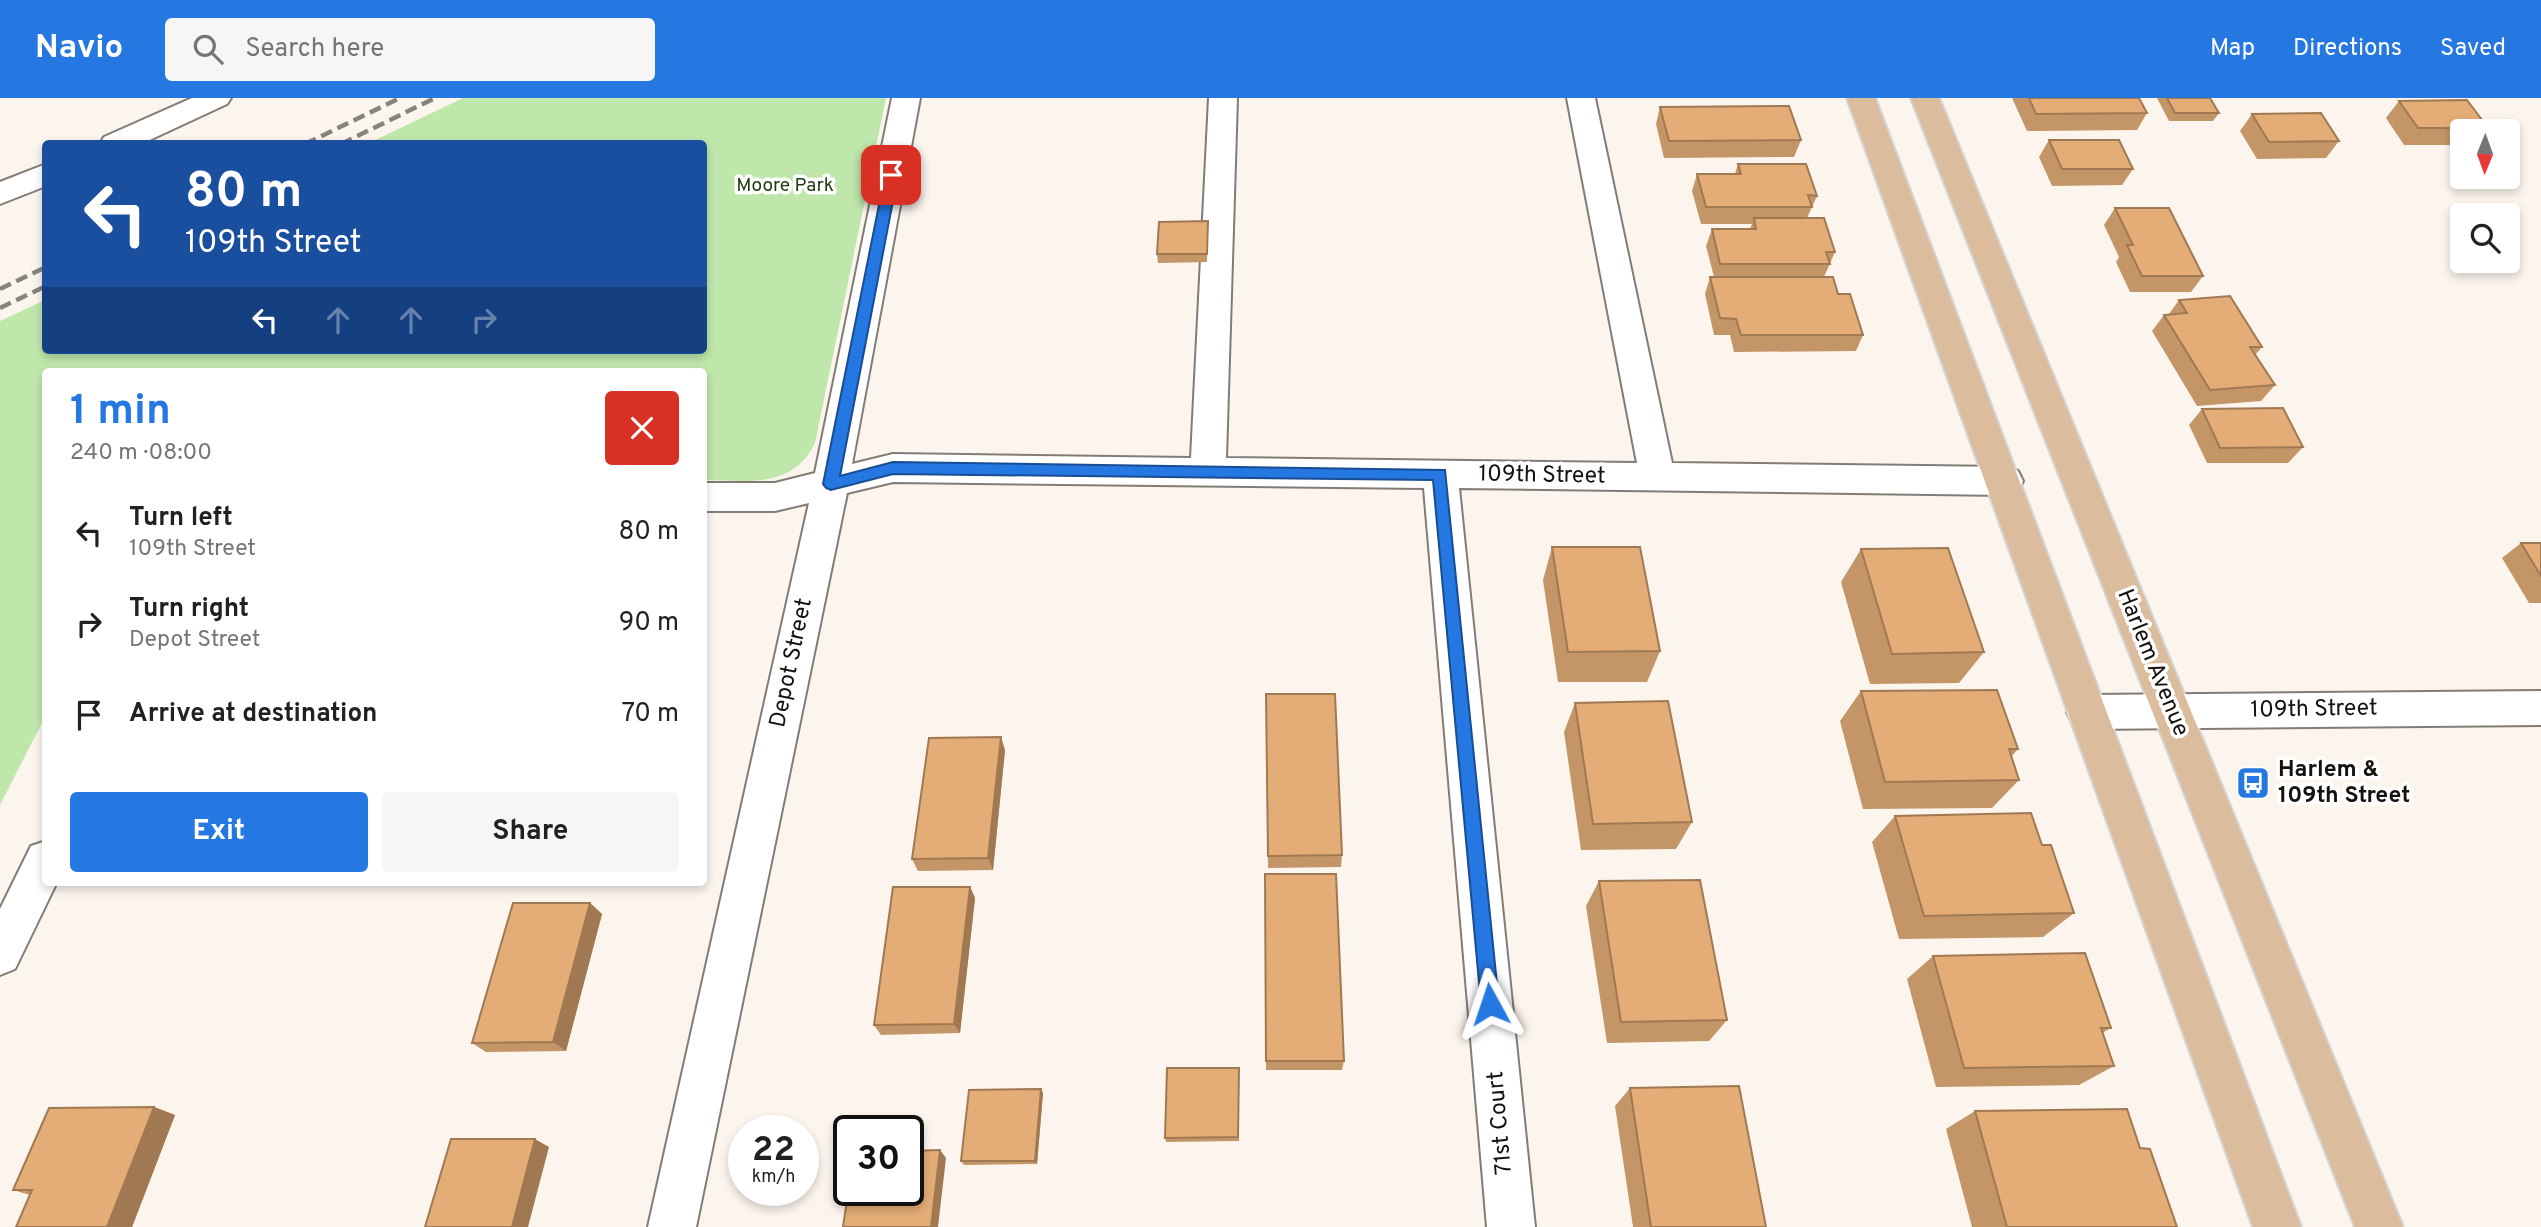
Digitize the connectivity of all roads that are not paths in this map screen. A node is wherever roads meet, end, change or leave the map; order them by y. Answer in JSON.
{"nodes":[{"id":1,"x":217,"y":98,"type":"edge"},
{"id":2,"x":906,"y":98,"type":"edge"},
{"id":3,"x":1223,"y":98,"type":"edge"},
{"id":4,"x":1581,"y":98,"type":"edge"},
{"id":5,"x":1861,"y":98,"type":"edge"},
{"id":6,"x":1925,"y":98,"type":"edge"},
{"id":7,"x":123,"y":140,"type":"edge"},
{"id":8,"x":42,"y":176,"type":"edge"},
{"id":9,"x":0,"y":194,"type":"edge"},
{"id":10,"x":1208,"y":472,"type":"junction"},
{"id":11,"x":1440,"y":474,"type":"junction"},
{"id":12,"x":1657,"y":477,"type":"junction"},
{"id":13,"x":2006,"y":481,"type":"junction"},
{"id":14,"x":831,"y":484,"type":"junction"},
{"id":15,"x":707,"y":497,"type":"edge"},
{"id":16,"x":2541,"y":708,"type":"edge"},
{"id":17,"x":2171,"y":711,"type":"junction"},
{"id":18,"x":2087,"y":712,"type":"junction"},
{"id":19,"x":42,"y":868,"type":"edge"},
{"id":20,"x":0,"y":954,"type":"edge"},
{"id":21,"x":672,"y":1227,"type":"edge"},
{"id":22,"x":1511,"y":1227,"type":"edge"},
{"id":23,"x":2277,"y":1227,"type":"edge"},
{"id":24,"x":2379,"y":1227,"type":"edge"}],
"edges":[{"from":1,"to":7,"type":"street"},
{"from":2,"to":14,"type":"street","name":"Depot Street"},
{"from":3,"to":10,"type":"street"},
{"from":4,"to":12,"type":"street"},
{"from":5,"to":13,"type":"main road"},
{"from":6,"to":17,"type":"main road","name":"Harlem Avenue"},
{"from":8,"to":9,"type":"street"},
{"from":10,"to":11,"type":"street","name":"109th Street"},
{"from":10,"to":14,"type":"street","name":"109th Street"},
{"from":11,"to":12,"type":"street","name":"109th Street"},
{"from":11,"to":22,"type":"street","name":"71st Court"},
{"from":12,"to":13,"type":"street","name":"109th Street"},
{"from":13,"to":18,"type":"main road"},
{"from":14,"to":15,"type":"street","name":"109th Street"},
{"from":14,"to":21,"type":"street","name":"Depot Street"},
{"from":16,"to":17,"type":"street","name":"109th Street"},
{"from":17,"to":18,"type":"street","name":"109th Street"},
{"from":17,"to":24,"type":"main road","name":"Harlem Avenue"},
{"from":18,"to":23,"type":"main road"},
{"from":19,"to":20,"type":"street"}]}
